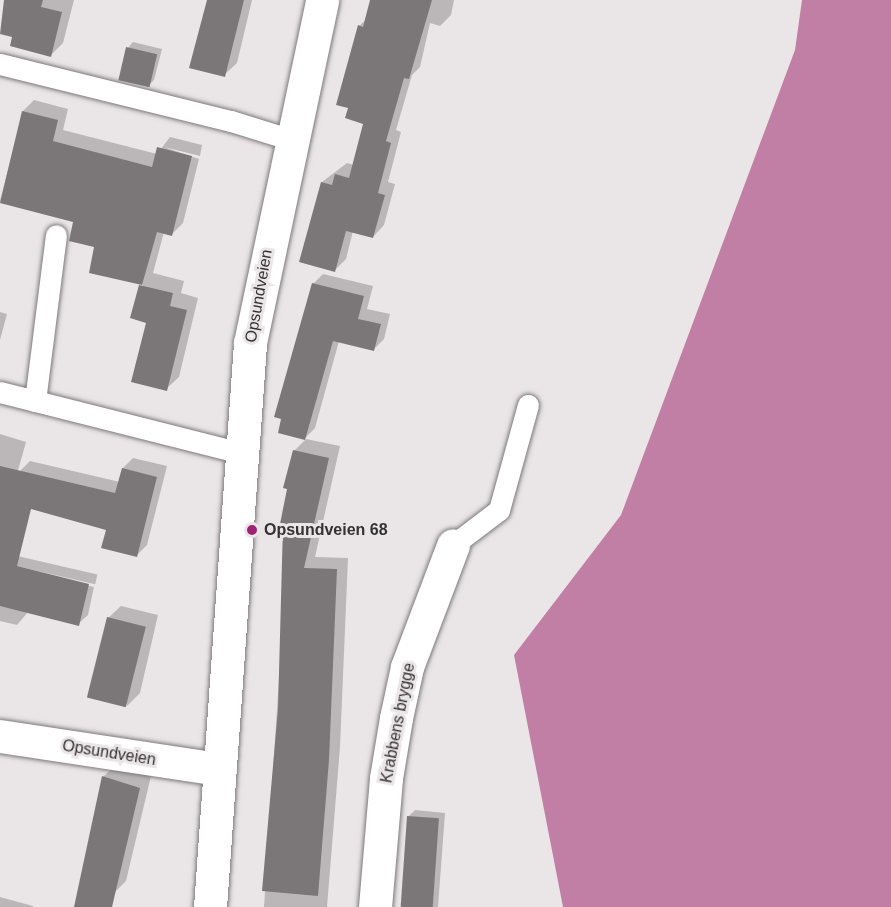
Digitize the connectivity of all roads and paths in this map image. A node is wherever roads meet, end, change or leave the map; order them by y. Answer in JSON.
{"nodes":[{"id":1,"x":322,"y":0,"type":"edge"},
{"id":2,"x":0,"y":64,"type":"edge"},
{"id":3,"x":292,"y":140,"type":"junction"},
{"id":4,"x":56,"y":235,"type":"dead end"},
{"id":5,"x":0,"y":392,"type":"edge"},
{"id":6,"x":35,"y":401,"type":"junction"},
{"id":7,"x":528,"y":405,"type":"dead end"},
{"id":8,"x":241,"y":453,"type":"junction"},
{"id":9,"x":453,"y":545,"type":"joint"},
{"id":10,"x":0,"y":736,"type":"edge"},
{"id":11,"x":219,"y":769,"type":"junction"},
{"id":12,"x":210,"y":907,"type":"edge"},
{"id":13,"x":375,"y":907,"type":"edge"}],
"edges":[{"from":1,"to":3,"type":"street","name":"Opsundveien"},
{"from":2,"to":3,"type":"lane"},
{"from":3,"to":8,"type":"street","name":"Opsundveien"},
{"from":4,"to":6,"type":"lane"},
{"from":5,"to":6,"type":"lane"},
{"from":6,"to":8,"type":"lane"},
{"from":7,"to":9,"type":"lane"},
{"from":8,"to":11,"type":"street","name":"Opsundveien"},
{"from":9,"to":13,"type":"street","name":"Krabbens brygge"},
{"from":10,"to":11,"type":"street","name":"Opsundveien"},
{"from":11,"to":12,"type":"street","name":"Opsundveien"}]}
